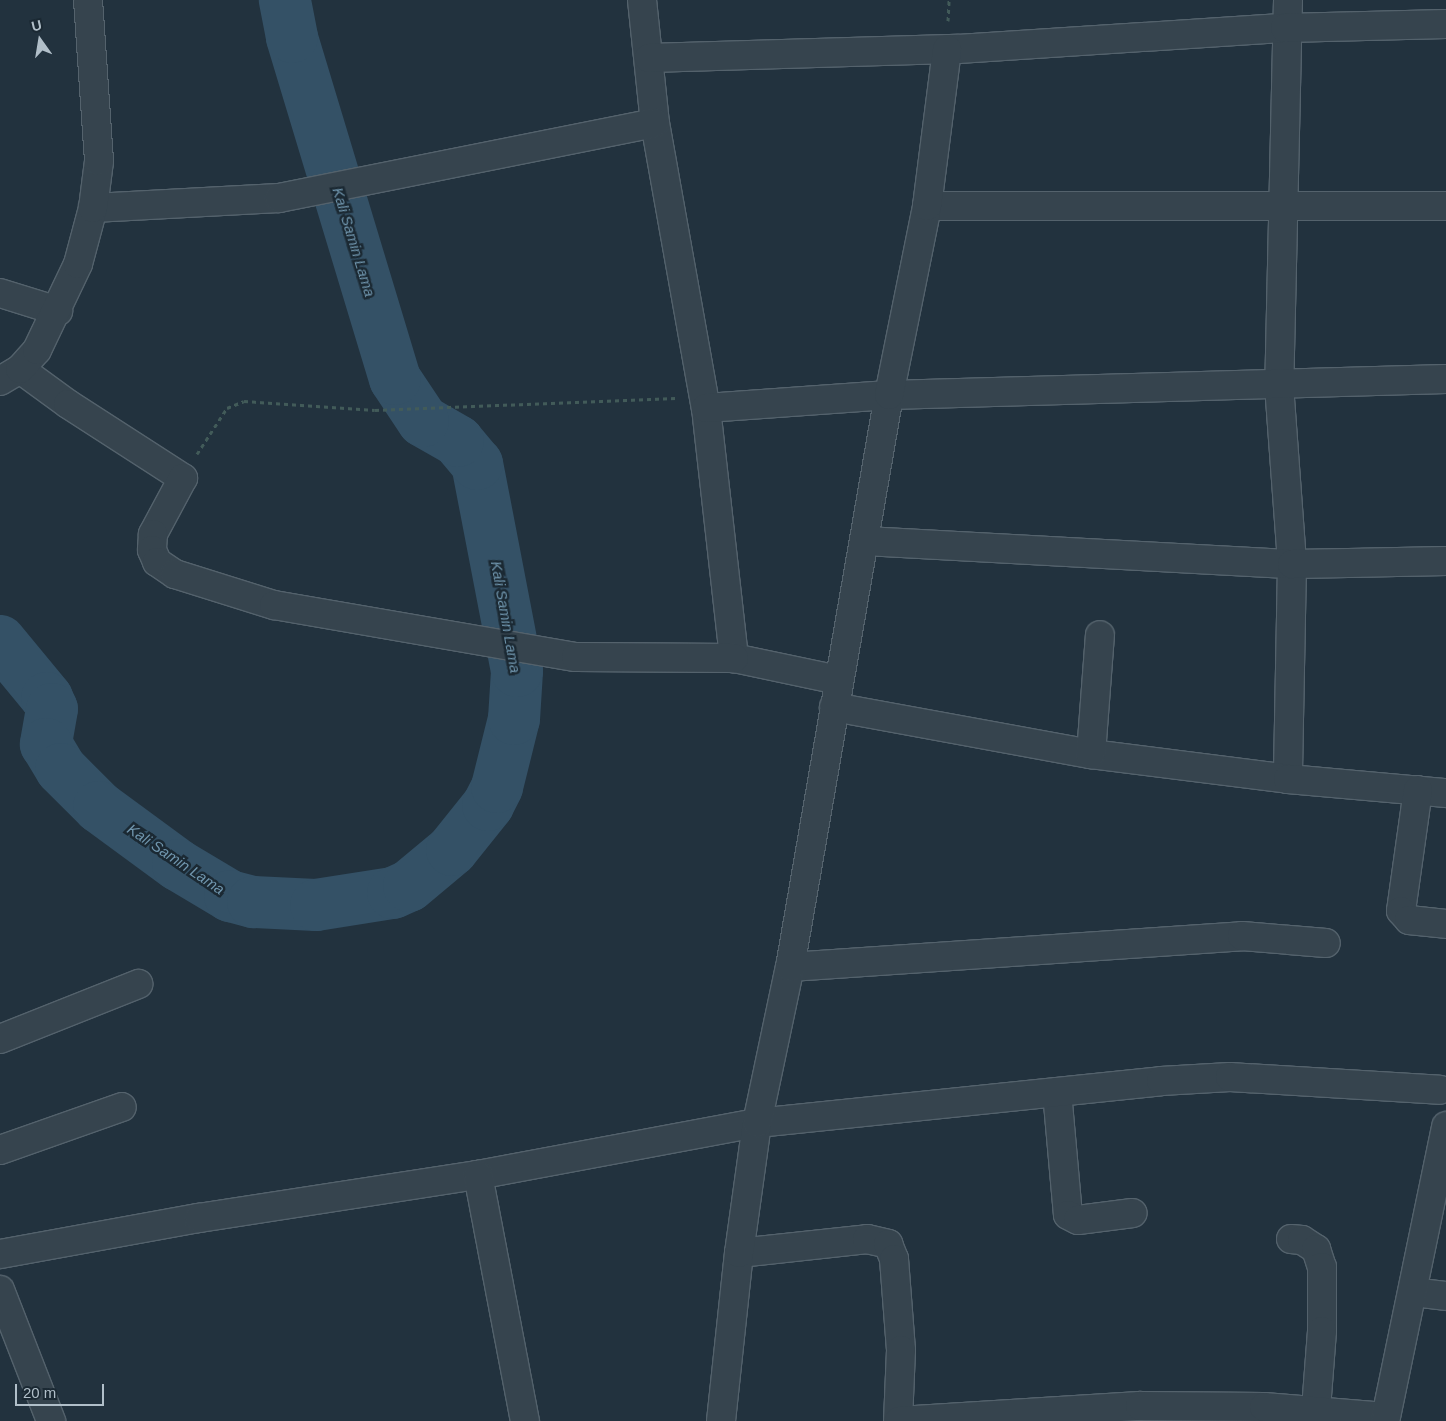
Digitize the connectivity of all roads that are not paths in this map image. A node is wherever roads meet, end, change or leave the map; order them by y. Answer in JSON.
{"nodes":[{"id":1,"x":88,"y":0,"type":"edge"},
{"id":2,"x":642,"y":0,"type":"edge"},
{"id":3,"x":1288,"y":0,"type":"edge"},
{"id":4,"x":1446,"y":24,"type":"edge"},
{"id":5,"x":1285,"y":28,"type":"junction"},
{"id":6,"x":947,"y":49,"type":"junction"},
{"id":7,"x":649,"y":58,"type":"junction"},
{"id":8,"x":655,"y":123,"type":"junction"},
{"id":9,"x":927,"y":206,"type":"junction"},
{"id":10,"x":1282,"y":206,"type":"junction"},
{"id":11,"x":1446,"y":206,"type":"edge"},
{"id":12,"x":93,"y":208,"type":"junction"},
{"id":13,"x":0,"y":293,"type":"edge"},
{"id":14,"x":58,"y":311,"type":"junction"},
{"id":15,"x":10,"y":375,"type":"edge"},
{"id":16,"x":1446,"y":379,"type":"edge"},
{"id":17,"x":1279,"y":385,"type":"junction"},
{"id":18,"x":889,"y":395,"type":"junction"},
{"id":19,"x":705,"y":402,"type":"junction"},
{"id":20,"x":865,"y":541,"type":"junction"},
{"id":21,"x":1446,"y":561,"type":"edge"},
{"id":22,"x":1292,"y":564,"type":"junction"},
{"id":23,"x":1100,"y":635,"type":"dead end"},
{"id":24,"x":734,"y":658,"type":"junction"},
{"id":25,"x":838,"y":680,"type":"junction"},
{"id":26,"x":834,"y":707,"type":"junction"},
{"id":27,"x":1091,"y":754,"type":"junction"},
{"id":28,"x":1288,"y":779,"type":"junction"},
{"id":29,"x":1418,"y":790,"type":"junction"},
{"id":30,"x":1446,"y":793,"type":"edge"},
{"id":31,"x":1446,"y":924,"type":"edge"},
{"id":32,"x":1326,"y":943,"type":"dead end"},
{"id":33,"x":790,"y":967,"type":"junction"},
{"id":34,"x":138,"y":984,"type":"dead end"},
{"id":35,"x":0,"y":1039,"type":"edge"},
{"id":36,"x":1057,"y":1092,"type":"junction"},
{"id":37,"x":1444,"y":1093,"type":"edge"},
{"id":38,"x":122,"y":1107,"type":"dead end"},
{"id":39,"x":757,"y":1123,"type":"junction"},
{"id":40,"x":1446,"y":1126,"type":"edge"},
{"id":41,"x":0,"y":1150,"type":"edge"},
{"id":42,"x":478,"y":1175,"type":"junction"},
{"id":43,"x":1133,"y":1213,"type":"dead end"},
{"id":44,"x":1291,"y":1239,"type":"dead end"},
{"id":45,"x":739,"y":1253,"type":"junction"},
{"id":46,"x":0,"y":1254,"type":"edge"},
{"id":47,"x":0,"y":1290,"type":"edge"},
{"id":48,"x":1413,"y":1292,"type":"junction"},
{"id":49,"x":1446,"y":1296,"type":"edge"},
{"id":50,"x":1316,"y":1410,"type":"junction"},
{"id":51,"x":1396,"y":1419,"type":"edge"},
{"id":52,"x":51,"y":1421,"type":"edge"},
{"id":53,"x":525,"y":1421,"type":"edge"},
{"id":54,"x":721,"y":1421,"type":"edge"},
{"id":55,"x":899,"y":1421,"type":"edge"}],
"edges":[{"from":1,"to":12,"type":"street"},
{"from":2,"to":7,"type":"street"},
{"from":3,"to":5,"type":"street"},
{"from":4,"to":5,"type":"street"},
{"from":5,"to":6,"type":"street"},
{"from":5,"to":10,"type":"street"},
{"from":6,"to":7,"type":"street"},
{"from":6,"to":9,"type":"street"},
{"from":7,"to":8,"type":"street"},
{"from":8,"to":12,"type":"street"},
{"from":8,"to":19,"type":"street"},
{"from":9,"to":10,"type":"street"},
{"from":9,"to":18,"type":"street"},
{"from":10,"to":11,"type":"street"},
{"from":10,"to":17,"type":"street"},
{"from":12,"to":14,"type":"street"},
{"from":13,"to":14,"type":"street"},
{"from":14,"to":15,"type":"street"},
{"from":15,"to":24,"type":"street"},
{"from":16,"to":17,"type":"street"},
{"from":17,"to":18,"type":"street"},
{"from":17,"to":22,"type":"street"},
{"from":18,"to":19,"type":"street"},
{"from":18,"to":20,"type":"street"},
{"from":19,"to":24,"type":"street"},
{"from":20,"to":22,"type":"street"},
{"from":20,"to":25,"type":"street"},
{"from":21,"to":22,"type":"street"},
{"from":22,"to":28,"type":"street"},
{"from":23,"to":27,"type":"street"},
{"from":24,"to":25,"type":"street"},
{"from":25,"to":26,"type":"street"},
{"from":26,"to":27,"type":"street"},
{"from":26,"to":33,"type":"street"},
{"from":27,"to":28,"type":"street"},
{"from":28,"to":29,"type":"street"},
{"from":29,"to":30,"type":"street"},
{"from":29,"to":31,"type":"street"},
{"from":32,"to":33,"type":"street"},
{"from":33,"to":39,"type":"street"},
{"from":34,"to":35,"type":"street"},
{"from":36,"to":37,"type":"street"},
{"from":36,"to":39,"type":"street"},
{"from":36,"to":43,"type":"street"},
{"from":38,"to":41,"type":"street"},
{"from":39,"to":42,"type":"street"},
{"from":39,"to":45,"type":"street"},
{"from":40,"to":48,"type":"street"},
{"from":42,"to":46,"type":"street"},
{"from":42,"to":53,"type":"street"},
{"from":44,"to":50,"type":"street"},
{"from":45,"to":54,"type":"street"},
{"from":45,"to":55,"type":"street"},
{"from":47,"to":52,"type":"street"},
{"from":48,"to":49,"type":"street"},
{"from":48,"to":51,"type":"street"},
{"from":50,"to":51,"type":"street"},
{"from":50,"to":55,"type":"street"}]}
